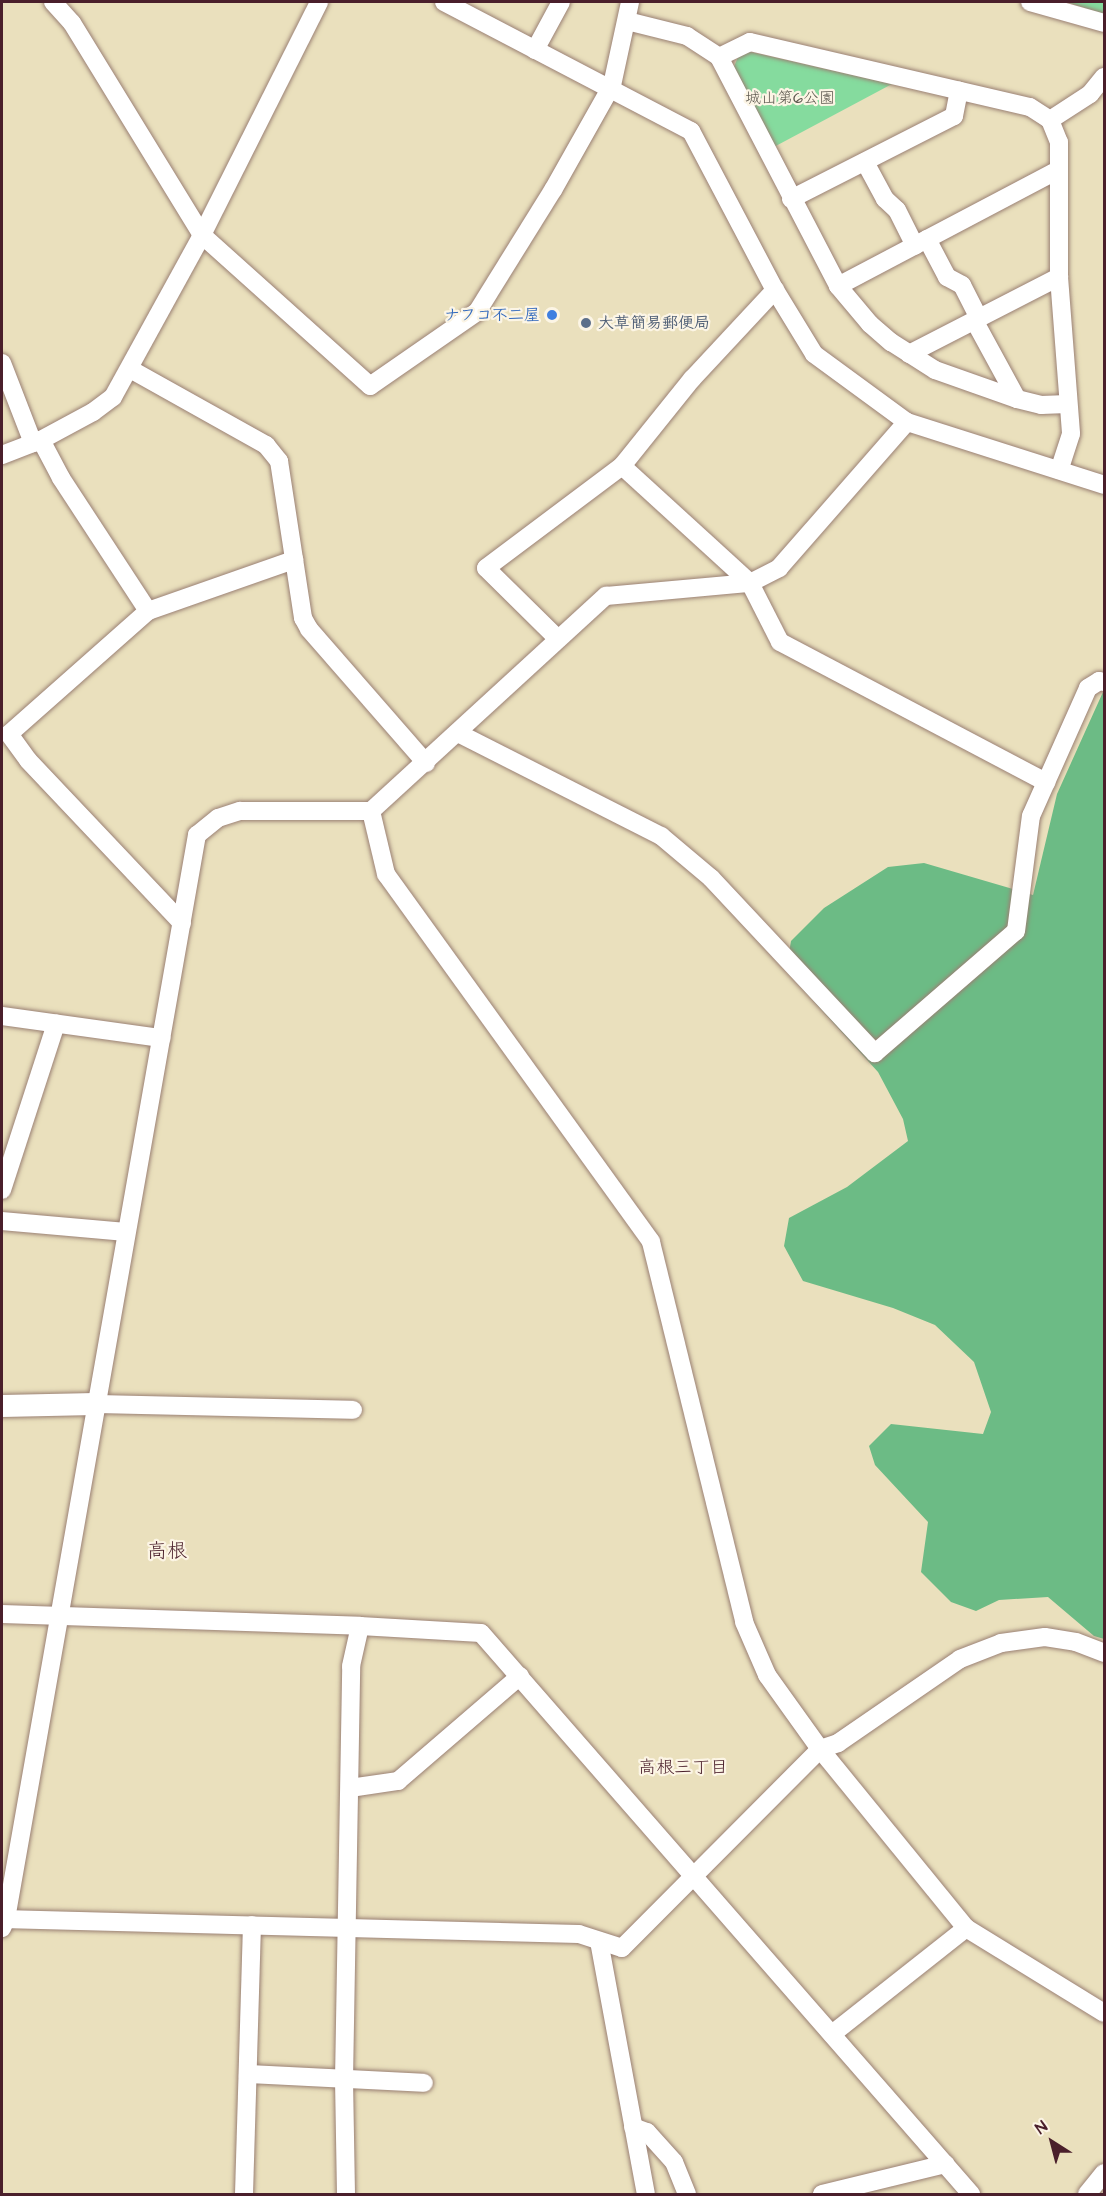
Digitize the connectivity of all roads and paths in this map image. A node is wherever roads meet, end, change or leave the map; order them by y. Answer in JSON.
{"nodes":[{"id":1,"x":53,"y":2,"type":"edge"},
{"id":2,"x":319,"y":2,"type":"edge"},
{"id":3,"x":444,"y":2,"type":"edge"},
{"id":4,"x":561,"y":2,"type":"edge"},
{"id":5,"x":630,"y":2,"type":"edge"},
{"id":6,"x":1030,"y":2,"type":"edge"},
{"id":7,"x":627,"y":21,"type":"junction"},
{"id":8,"x":1104,"y":23,"type":"edge"},
{"id":9,"x":536,"y":50,"type":"junction"},
{"id":10,"x":719,"y":57,"type":"junction"},
{"id":11,"x":1104,"y":76,"type":"edge"},
{"id":12,"x":611,"y":89,"type":"junction"},
{"id":13,"x":958,"y":90,"type":"junction"},
{"id":14,"x":1050,"y":120,"type":"junction"},
{"id":15,"x":865,"y":162,"type":"junction"},
{"id":16,"x":1058,"y":170,"type":"junction"},
{"id":17,"x":791,"y":200,"type":"junction"},
{"id":18,"x":201,"y":235,"type":"junction"},
{"id":19,"x":921,"y":243,"type":"junction"},
{"id":20,"x":1059,"y":277,"type":"junction"},
{"id":21,"x":838,"y":286,"type":"junction"},
{"id":22,"x":775,"y":290,"type":"junction"},
{"id":23,"x":976,"y":319,"type":"junction"},
{"id":24,"x":909,"y":354,"type":"junction"},
{"id":25,"x":2,"y":363,"type":"edge"},
{"id":26,"x":130,"y":369,"type":"junction"},
{"id":27,"x":1017,"y":399,"type":"junction"},
{"id":28,"x":1068,"y":404,"type":"junction"},
{"id":29,"x":908,"y":422,"type":"junction"},
{"id":30,"x":37,"y":441,"type":"junction"},
{"id":31,"x":2,"y":455,"type":"edge"},
{"id":32,"x":622,"y":466,"type":"junction"},
{"id":33,"x":1059,"y":470,"type":"junction"},
{"id":34,"x":1104,"y":485,"type":"edge"},
{"id":35,"x":294,"y":560,"type":"junction"},
{"id":36,"x":750,"y":583,"type":"junction"},
{"id":37,"x":148,"y":610,"type":"junction"},
{"id":38,"x":558,"y":639,"type":"junction"},
{"id":39,"x":1104,"y":682,"type":"edge"},
{"id":40,"x":458,"y":733,"type":"junction"},
{"id":41,"x":426,"y":763,"type":"junction"},
{"id":42,"x":1046,"y":782,"type":"junction"},
{"id":43,"x":371,"y":811,"type":"junction"},
{"id":44,"x":182,"y":923,"type":"junction"},
{"id":45,"x":2,"y":1016,"type":"edge"},
{"id":46,"x":56,"y":1024,"type":"junction"},
{"id":47,"x":161,"y":1038,"type":"junction"},
{"id":48,"x":2,"y":1190,"type":"edge"},
{"id":49,"x":2,"y":1221,"type":"edge"},
{"id":50,"x":126,"y":1232,"type":"junction"},
{"id":51,"x":95,"y":1404,"type":"junction"},
{"id":52,"x":2,"y":1406,"type":"edge"},
{"id":53,"x":353,"y":1410,"type":"dead end"},
{"id":54,"x":2,"y":1614,"type":"edge"},
{"id":55,"x":59,"y":1616,"type":"junction"},
{"id":56,"x":360,"y":1626,"type":"junction"},
{"id":57,"x":1104,"y":1653,"type":"edge"},
{"id":58,"x":520,"y":1676,"type":"junction"},
{"id":59,"x":820,"y":1749,"type":"junction"},
{"id":60,"x":350,"y":1788,"type":"junction"},
{"id":61,"x":695,"y":1876,"type":"junction"},
{"id":62,"x":3,"y":1922,"type":"edge"},
{"id":63,"x":252,"y":1925,"type":"junction"},
{"id":64,"x":966,"y":1928,"type":"junction"},
{"id":65,"x":348,"y":1930,"type":"junction"},
{"id":66,"x":599,"y":1941,"type":"junction"},
{"id":67,"x":1104,"y":2013,"type":"edge"},
{"id":68,"x":832,"y":2034,"type":"junction"},
{"id":69,"x":248,"y":2074,"type":"junction"},
{"id":70,"x":344,"y":2080,"type":"junction"},
{"id":71,"x":424,"y":2083,"type":"dead end"},
{"id":72,"x":633,"y":2127,"type":"junction"},
{"id":73,"x":945,"y":2164,"type":"junction"},
{"id":74,"x":1104,"y":2173,"type":"edge"},
{"id":75,"x":244,"y":2194,"type":"edge"},
{"id":76,"x":346,"y":2194,"type":"edge"},
{"id":77,"x":645,"y":2194,"type":"edge"},
{"id":78,"x":687,"y":2194,"type":"edge"},
{"id":79,"x":822,"y":2194,"type":"edge"},
{"id":80,"x":971,"y":2194,"type":"edge"},
{"id":81,"x":1087,"y":2194,"type":"edge"}],
"edges":[{"from":1,"to":18,"type":"street"},
{"from":2,"to":18,"type":"street"},
{"from":3,"to":9,"type":"street"},
{"from":4,"to":9,"type":"street"},
{"from":5,"to":7,"type":"street"},
{"from":6,"to":8,"type":"street"},
{"from":7,"to":10,"type":"street"},
{"from":7,"to":12,"type":"street"},
{"from":9,"to":12,"type":"street"},
{"from":10,"to":13,"type":"street"},
{"from":10,"to":17,"type":"street"},
{"from":11,"to":14,"type":"street"},
{"from":12,"to":18,"type":"street"},
{"from":12,"to":22,"type":"street"},
{"from":13,"to":14,"type":"street"},
{"from":13,"to":15,"type":"street"},
{"from":14,"to":16,"type":"street"},
{"from":15,"to":17,"type":"street"},
{"from":15,"to":19,"type":"street"},
{"from":16,"to":19,"type":"street"},
{"from":16,"to":20,"type":"street"},
{"from":17,"to":21,"type":"street"},
{"from":18,"to":26,"type":"street"},
{"from":19,"to":21,"type":"street"},
{"from":19,"to":23,"type":"street"},
{"from":20,"to":23,"type":"street"},
{"from":20,"to":28,"type":"street"},
{"from":21,"to":24,"type":"street"},
{"from":22,"to":29,"type":"street"},
{"from":22,"to":32,"type":"street"},
{"from":23,"to":24,"type":"street"},
{"from":23,"to":27,"type":"street"},
{"from":24,"to":27,"type":"street"},
{"from":25,"to":30,"type":"street"},
{"from":26,"to":30,"type":"street"},
{"from":26,"to":35,"type":"street"},
{"from":27,"to":28,"type":"street"},
{"from":28,"to":33,"type":"street"},
{"from":29,"to":33,"type":"street"},
{"from":29,"to":36,"type":"street"},
{"from":30,"to":31,"type":"street"},
{"from":30,"to":37,"type":"street"},
{"from":32,"to":36,"type":"street"},
{"from":32,"to":38,"type":"street"},
{"from":33,"to":34,"type":"street"},
{"from":35,"to":37,"type":"street"},
{"from":35,"to":41,"type":"street"},
{"from":36,"to":38,"type":"street"},
{"from":36,"to":42,"type":"street"},
{"from":37,"to":44,"type":"street"},
{"from":38,"to":40,"type":"street"},
{"from":39,"to":42,"type":"street"},
{"from":40,"to":41,"type":"street"},
{"from":40,"to":42,"type":"street"},
{"from":41,"to":43,"type":"street"},
{"from":43,"to":44,"type":"street"},
{"from":43,"to":59,"type":"street"},
{"from":44,"to":47,"type":"street"},
{"from":45,"to":46,"type":"street"},
{"from":46,"to":47,"type":"street"},
{"from":46,"to":48,"type":"street"},
{"from":47,"to":50,"type":"street"},
{"from":49,"to":50,"type":"street"},
{"from":50,"to":51,"type":"street"},
{"from":51,"to":52,"type":"street"},
{"from":51,"to":53,"type":"street"},
{"from":51,"to":55,"type":"street"},
{"from":54,"to":55,"type":"street"},
{"from":55,"to":56,"type":"street"},
{"from":55,"to":62,"type":"street"},
{"from":56,"to":58,"type":"street"},
{"from":56,"to":60,"type":"street"},
{"from":57,"to":59,"type":"street"},
{"from":58,"to":60,"type":"street"},
{"from":58,"to":61,"type":"street"},
{"from":59,"to":61,"type":"street"},
{"from":59,"to":64,"type":"street"},
{"from":60,"to":65,"type":"street"},
{"from":61,"to":66,"type":"street"},
{"from":61,"to":68,"type":"street"},
{"from":62,"to":63,"type":"street"},
{"from":63,"to":65,"type":"street"},
{"from":63,"to":69,"type":"street"},
{"from":64,"to":67,"type":"street"},
{"from":64,"to":68,"type":"street"},
{"from":65,"to":66,"type":"street"},
{"from":65,"to":70,"type":"street"},
{"from":66,"to":72,"type":"street"},
{"from":68,"to":73,"type":"street"},
{"from":69,"to":70,"type":"street"},
{"from":69,"to":75,"type":"street"},
{"from":70,"to":71,"type":"street"},
{"from":70,"to":76,"type":"street"},
{"from":72,"to":77,"type":"street"},
{"from":72,"to":78,"type":"street"},
{"from":73,"to":79,"type":"street"},
{"from":73,"to":80,"type":"street"},
{"from":74,"to":81,"type":"street"}]}
